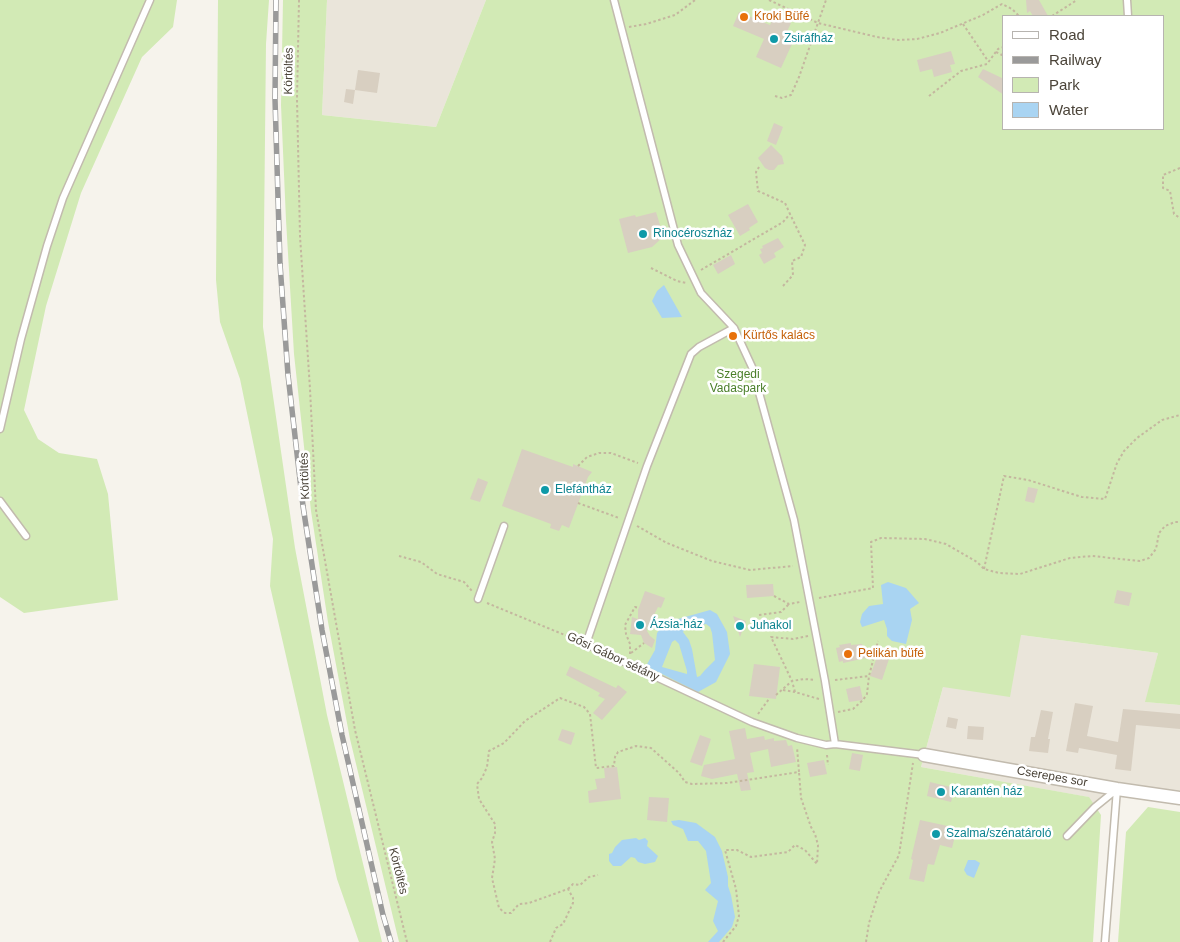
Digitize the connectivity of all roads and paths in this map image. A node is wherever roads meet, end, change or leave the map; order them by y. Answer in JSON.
{"nodes":[{"id":1,"x":150,"y":0,"type":"edge"},
{"id":2,"x":299,"y":0,"type":"edge"},
{"id":3,"x":614,"y":0,"type":"edge"},
{"id":4,"x":695,"y":0,"type":"edge"},
{"id":5,"x":769,"y":0,"type":"edge"},
{"id":6,"x":826,"y":0,"type":"edge"},
{"id":7,"x":1077,"y":0,"type":"edge"},
{"id":8,"x":1127,"y":0,"type":"edge"},
{"id":9,"x":1018,"y":15,"type":"edge"},
{"id":10,"x":1054,"y":15,"type":"edge"},
{"id":11,"x":1128,"y":15,"type":"edge"},
{"id":12,"x":818,"y":22,"type":"junction"},
{"id":13,"x":963,"y":24,"type":"junction"},
{"id":14,"x":622,"y":28,"type":"junction"},
{"id":15,"x":1002,"y":48,"type":"edge"},
{"id":16,"x":996,"y":52,"type":"junction"},
{"id":17,"x":1002,"y":55,"type":"edge"},
{"id":18,"x":988,"y":62,"type":"junction"},
{"id":19,"x":775,"y":96,"type":"dead end"},
{"id":20,"x":929,"y":96,"type":"dead end"},
{"id":21,"x":759,"y":167,"type":"dead end"},
{"id":22,"x":1180,"y":168,"type":"edge"},
{"id":23,"x":790,"y":214,"type":"junction"},
{"id":24,"x":1180,"y":218,"type":"edge"},
{"id":25,"x":651,"y":268,"type":"dead end"},
{"id":26,"x":692,"y":275,"type":"junction"},
{"id":27,"x":696,"y":284,"type":"junction"},
{"id":28,"x":783,"y":286,"type":"dead end"},
{"id":29,"x":734,"y":328,"type":"junction"},
{"id":30,"x":1180,"y":416,"type":"edge"},
{"id":31,"x":0,"y":429,"type":"edge"},
{"id":32,"x":578,"y":466,"type":"dead end"},
{"id":33,"x":647,"y":466,"type":"junction"},
{"id":34,"x":0,"y":501,"type":"edge"},
{"id":35,"x":578,"y":503,"type":"dead end"},
{"id":36,"x":629,"y":521,"type":"junction"},
{"id":37,"x":1180,"y":522,"type":"edge"},
{"id":38,"x":504,"y":526,"type":"dead end"},
{"id":39,"x":26,"y":536,"type":"dead end"},
{"id":40,"x":399,"y":556,"type":"dead end"},
{"id":41,"x":803,"y":566,"type":"junction"},
{"id":42,"x":984,"y":569,"type":"junction"},
{"id":43,"x":774,"y":596,"type":"dead end"},
{"id":44,"x":478,"y":599,"type":"junction"},
{"id":45,"x":810,"y":600,"type":"junction"},
{"id":46,"x":789,"y":604,"type":"junction"},
{"id":47,"x":638,"y":608,"type":"dead end"},
{"id":48,"x":759,"y":615,"type":"dead end"},
{"id":49,"x":816,"y":634,"type":"junction"},
{"id":50,"x":878,"y":641,"type":"dead end"},
{"id":51,"x":644,"y":643,"type":"dead end"},
{"id":52,"x":586,"y":644,"type":"junction"},
{"id":53,"x":631,"y":653,"type":"junction"},
{"id":54,"x":626,"y":663,"type":"junction"},
{"id":55,"x":870,"y":676,"type":"junction"},
{"id":56,"x":792,"y":681,"type":"junction"},
{"id":57,"x":825,"y":681,"type":"junction"},
{"id":58,"x":782,"y":690,"type":"junction"},
{"id":59,"x":795,"y":692,"type":"junction"},
{"id":60,"x":776,"y":695,"type":"dead end"},
{"id":61,"x":769,"y":699,"type":"dead end"},
{"id":62,"x":828,"y":701,"type":"junction"},
{"id":63,"x":831,"y":714,"type":"junction"},
{"id":64,"x":752,"y":722,"type":"junction"},
{"id":65,"x":797,"y":738,"type":"junction"},
{"id":66,"x":835,"y":744,"type":"junction"},
{"id":67,"x":919,"y":754,"type":"junction"},
{"id":68,"x":799,"y":772,"type":"junction"},
{"id":69,"x":1117,"y":789,"type":"junction"},
{"id":70,"x":1180,"y":798,"type":"edge"},
{"id":71,"x":1066,"y":836,"type":"dead end"},
{"id":72,"x":598,"y":875,"type":"dead end"},
{"id":73,"x":568,"y":889,"type":"junction"},
{"id":74,"x":407,"y":942,"type":"edge"},
{"id":75,"x":550,"y":942,"type":"edge"},
{"id":76,"x":723,"y":942,"type":"edge"},
{"id":77,"x":866,"y":942,"type":"edge"},
{"id":78,"x":1105,"y":942,"type":"edge"}],
"edges":[{"from":1,"to":31,"type":"lane"},
{"from":2,"to":74,"type":"path","name":"Körtöltés"},
{"from":3,"to":14,"type":"lane"},
{"from":4,"to":14,"type":"path"},
{"from":5,"to":12,"type":"path"},
{"from":6,"to":12,"type":"path"},
{"from":7,"to":10,"type":"path"},
{"from":8,"to":11,"type":"lane"},
{"from":9,"to":13,"type":"path"},
{"from":12,"to":13,"type":"path"},
{"from":12,"to":19,"type":"path"},
{"from":13,"to":18,"type":"path"},
{"from":14,"to":26,"type":"lane"},
{"from":15,"to":16,"type":"path"},
{"from":16,"to":17,"type":"path"},
{"from":16,"to":18,"type":"path"},
{"from":18,"to":20,"type":"path"},
{"from":21,"to":23,"type":"path"},
{"from":22,"to":24,"type":"path"},
{"from":23,"to":26,"type":"path"},
{"from":23,"to":28,"type":"path"},
{"from":25,"to":27,"type":"path"},
{"from":26,"to":27,"type":"lane"},
{"from":27,"to":29,"type":"lane"},
{"from":29,"to":33,"type":"lane"},
{"from":29,"to":41,"type":"lane"},
{"from":30,"to":42,"type":"path"},
{"from":32,"to":33,"type":"path"},
{"from":33,"to":36,"type":"lane"},
{"from":34,"to":39,"type":"lane"},
{"from":35,"to":36,"type":"path"},
{"from":36,"to":41,"type":"path"},
{"from":36,"to":52,"type":"lane"},
{"from":37,"to":42,"type":"path"},
{"from":38,"to":44,"type":"lane"},
{"from":40,"to":44,"type":"path","name":"Gősi Gábor sétány"},
{"from":41,"to":45,"type":"lane"},
{"from":42,"to":45,"type":"path"},
{"from":43,"to":46,"type":"path"},
{"from":44,"to":52,"type":"path","name":"Gősi Gábor sétány"},
{"from":45,"to":46,"type":"path"},
{"from":45,"to":49,"type":"lane"},
{"from":46,"to":48,"type":"path"},
{"from":47,"to":53,"type":"path"},
{"from":49,"to":56,"type":"path"},
{"from":49,"to":57,"type":"lane"},
{"from":50,"to":55,"type":"path"},
{"from":51,"to":53,"type":"path"},
{"from":52,"to":54,"type":"lane","name":"Gősi Gábor sétány"},
{"from":53,"to":54,"type":"path"},
{"from":54,"to":64,"type":"lane","name":"Gősi Gábor sétány"},
{"from":55,"to":57,"type":"path"},
{"from":55,"to":63,"type":"path"},
{"from":56,"to":57,"type":"path"},
{"from":56,"to":58,"type":"path"},
{"from":56,"to":59,"type":"path"},
{"from":57,"to":62,"type":"lane"},
{"from":58,"to":59,"type":"path"},
{"from":58,"to":60,"type":"path"},
{"from":59,"to":62,"type":"path"},
{"from":61,"to":64,"type":"path"},
{"from":62,"to":63,"type":"lane"},
{"from":63,"to":66,"type":"lane"},
{"from":64,"to":65,"type":"lane","name":"Gősi Gábor sétány"},
{"from":65,"to":66,"type":"lane","name":"Gősi Gábor sétány"},
{"from":65,"to":68,"type":"path"},
{"from":66,"to":67,"type":"lane","name":"Gősi Gábor sétány"},
{"from":67,"to":69,"type":"street","name":"Cserepes sor"},
{"from":67,"to":77,"type":"path"},
{"from":68,"to":73,"type":"path"},
{"from":68,"to":76,"type":"path"},
{"from":69,"to":70,"type":"street","name":"Cserepes sor"},
{"from":69,"to":71,"type":"lane"},
{"from":69,"to":78,"type":"lane"},
{"from":72,"to":73,"type":"path"},
{"from":73,"to":75,"type":"path"}]}
